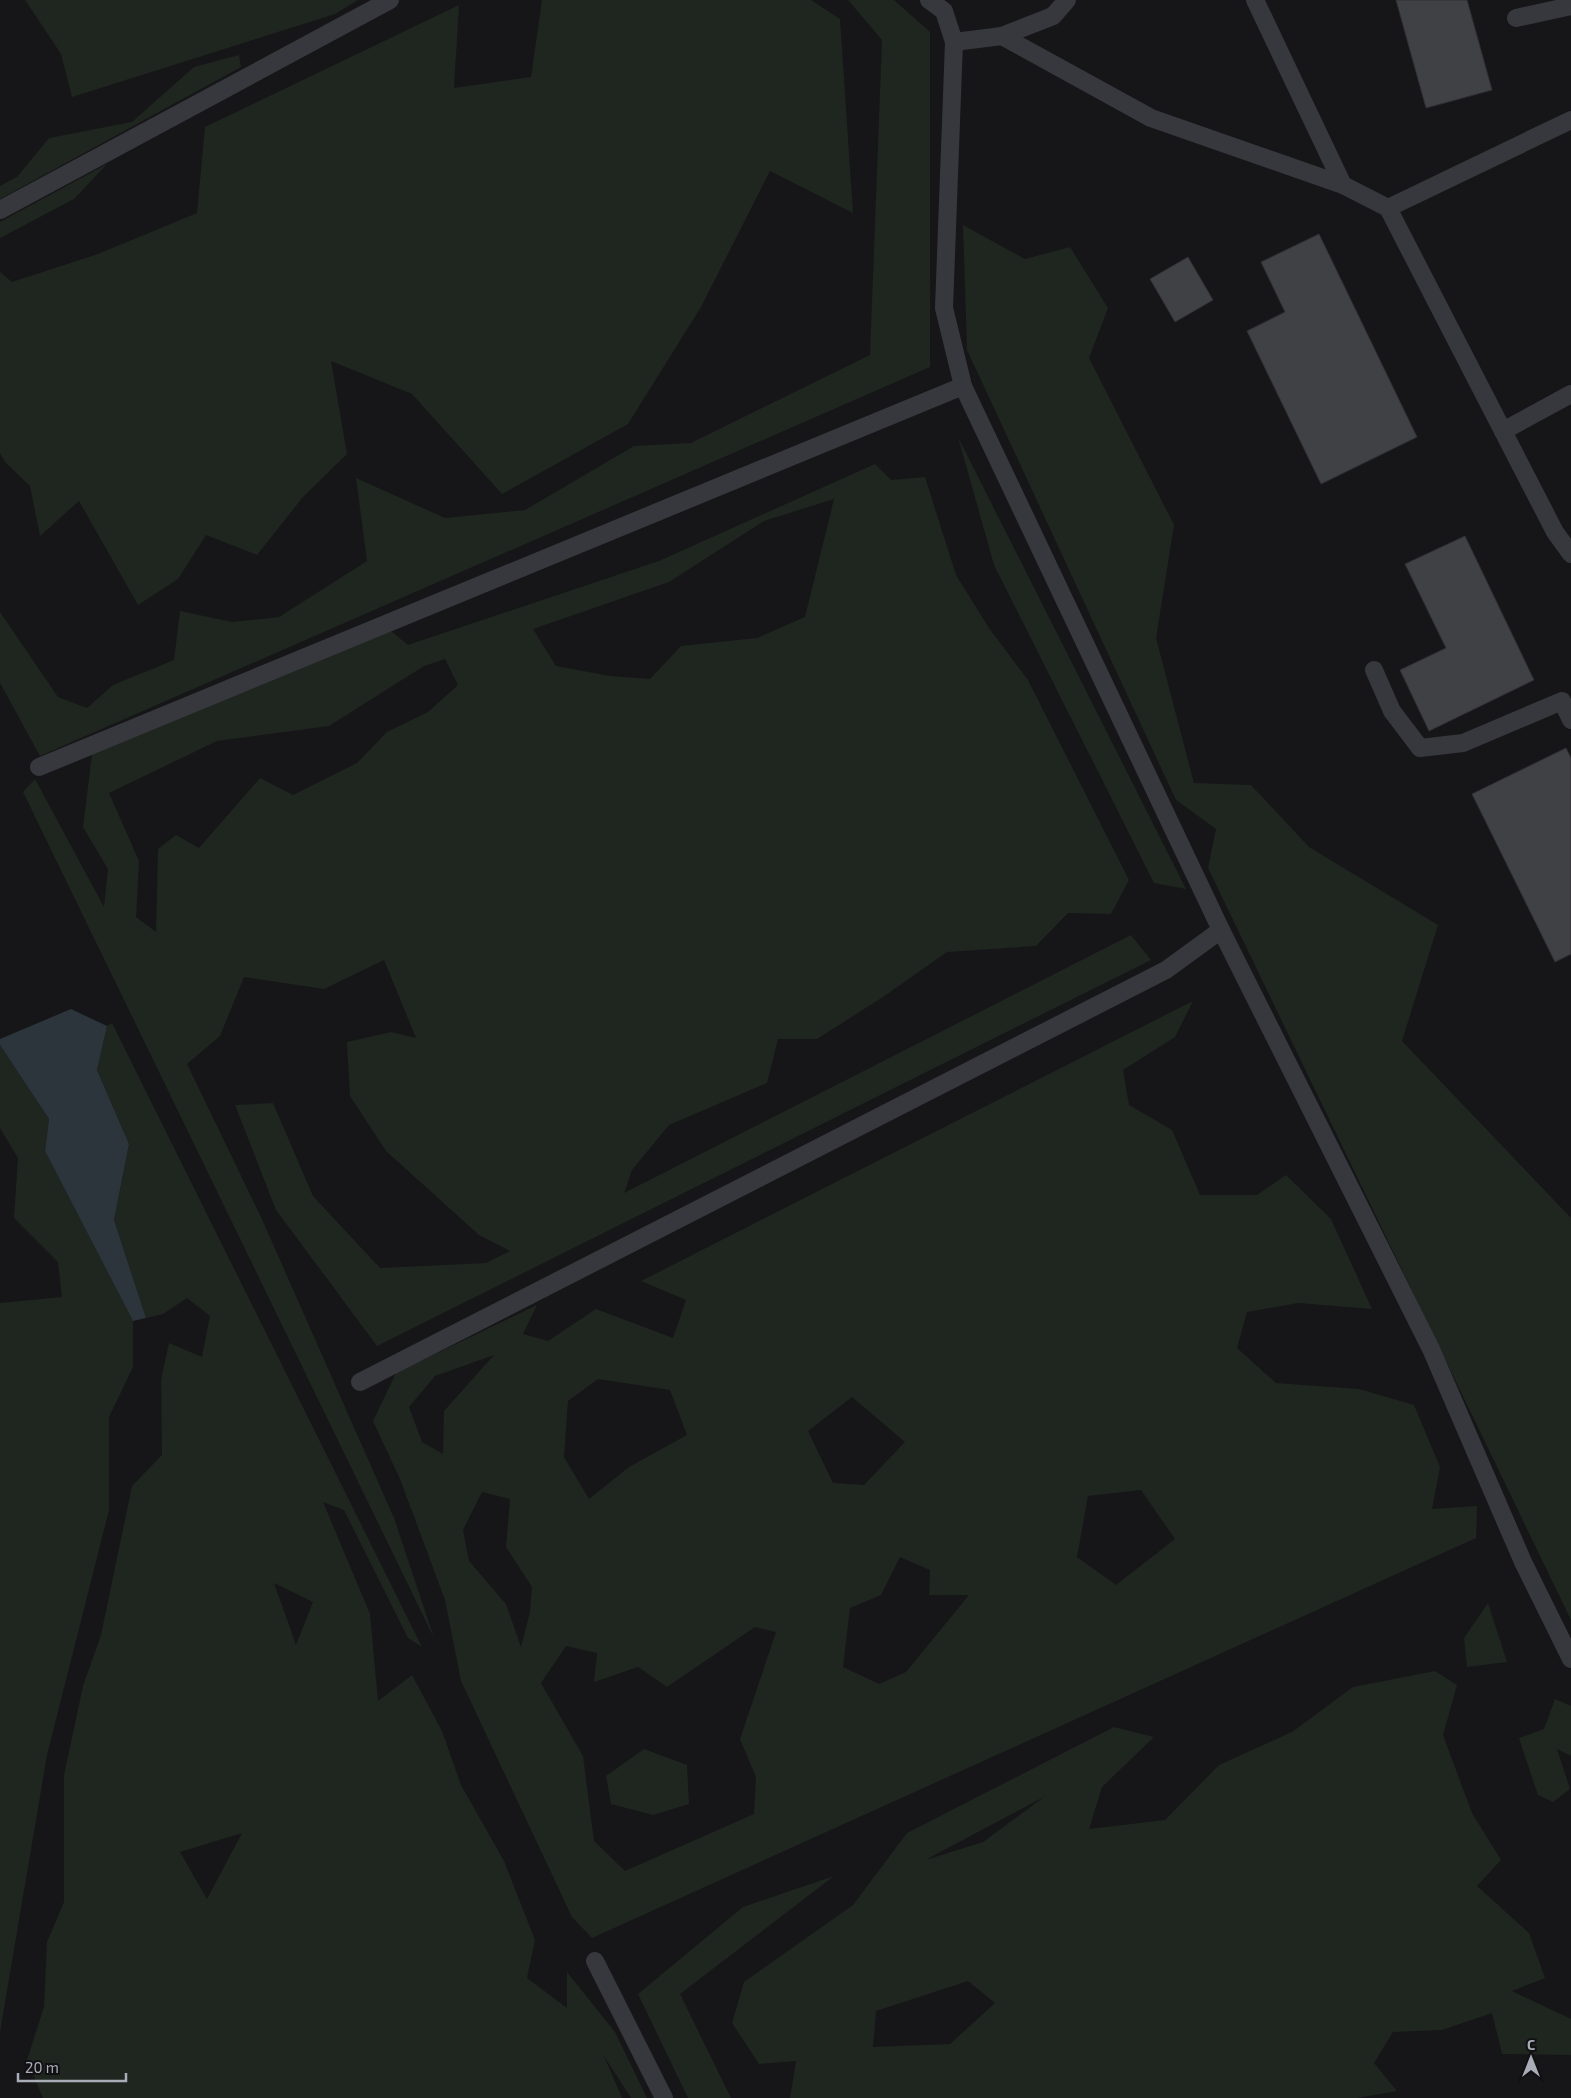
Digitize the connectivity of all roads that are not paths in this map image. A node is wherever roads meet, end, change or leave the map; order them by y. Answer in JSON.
{"nodes":[{"id":1,"x":390,"y":0,"type":"edge"},
{"id":2,"x":929,"y":0,"type":"edge"},
{"id":3,"x":1067,"y":0,"type":"edge"},
{"id":4,"x":1255,"y":0,"type":"edge"},
{"id":5,"x":1571,"y":6,"type":"edge"},
{"id":6,"x":1516,"y":18,"type":"dead end"},
{"id":7,"x":1002,"y":36,"type":"junction"},
{"id":8,"x":954,"y":42,"type":"junction"},
{"id":9,"x":1571,"y":120,"type":"edge"},
{"id":10,"x":1342,"y":185,"type":"junction"},
{"id":11,"x":1388,"y":208,"type":"junction"},
{"id":12,"x":0,"y":210,"type":"edge"},
{"id":13,"x":963,"y":386,"type":"junction"},
{"id":14,"x":1571,"y":394,"type":"edge"},
{"id":15,"x":1503,"y":431,"type":"junction"},
{"id":16,"x":1571,"y":554,"type":"edge"},
{"id":17,"x":1374,"y":670,"type":"dead end"},
{"id":18,"x":1571,"y":720,"type":"edge"},
{"id":19,"x":39,"y":767,"type":"dead end"},
{"id":20,"x":1221,"y":930,"type":"junction"},
{"id":21,"x":360,"y":1382,"type":"dead end"},
{"id":22,"x":1571,"y":1659,"type":"edge"},
{"id":23,"x":595,"y":1961,"type":"dead end"},
{"id":24,"x":664,"y":2098,"type":"edge"}],
"edges":[{"from":1,"to":12,"type":"lane"},
{"from":2,"to":8,"type":"lane"},
{"from":3,"to":7,"type":"lane"},
{"from":4,"to":10,"type":"lane"},
{"from":5,"to":6,"type":"lane"},
{"from":7,"to":8,"type":"lane"},
{"from":7,"to":10,"type":"lane"},
{"from":8,"to":13,"type":"lane"},
{"from":9,"to":11,"type":"lane"},
{"from":10,"to":11,"type":"lane"},
{"from":11,"to":15,"type":"lane"},
{"from":13,"to":19,"type":"lane"},
{"from":13,"to":20,"type":"lane"},
{"from":14,"to":15,"type":"lane"},
{"from":15,"to":16,"type":"lane"},
{"from":17,"to":18,"type":"lane"},
{"from":20,"to":21,"type":"lane"},
{"from":20,"to":22,"type":"lane"},
{"from":23,"to":24,"type":"lane"}]}
